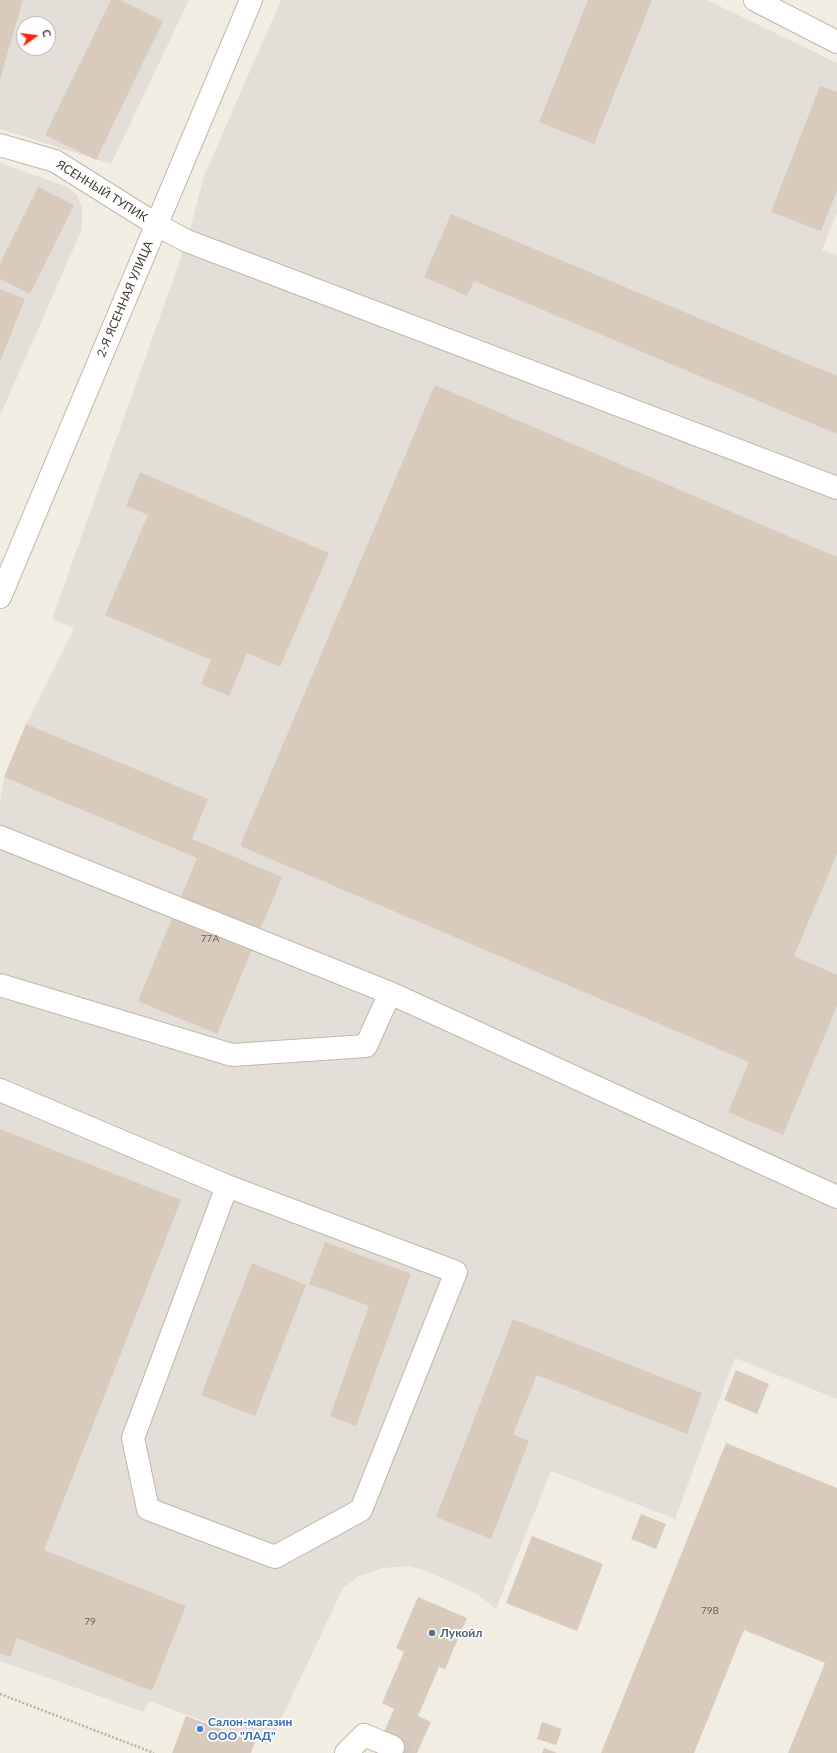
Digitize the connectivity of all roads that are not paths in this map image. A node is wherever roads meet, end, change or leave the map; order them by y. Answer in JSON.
{"nodes":[{"id":1,"x":251,"y":0,"type":"edge"},
{"id":2,"x":756,"y":0,"type":"edge"},
{"id":3,"x":837,"y":42,"type":"edge"},
{"id":4,"x":0,"y":145,"type":"edge"},
{"id":5,"x":157,"y":225,"type":"junction"},
{"id":6,"x":837,"y":488,"type":"edge"},
{"id":7,"x":0,"y":597,"type":"edge"},
{"id":8,"x":0,"y":837,"type":"edge"},
{"id":9,"x":0,"y":985,"type":"edge"},
{"id":10,"x":390,"y":993,"type":"junction"},
{"id":11,"x":0,"y":1090,"type":"edge"},
{"id":12,"x":227,"y":1186,"type":"junction"},
{"id":13,"x":837,"y":1197,"type":"edge"},
{"id":14,"x":394,"y":1747,"type":"tunnel mouth"},
{"id":15,"x":346,"y":1753,"type":"edge"}],
"edges":[{"from":1,"to":5,"type":"street","name":"2-Я ЯСЕННАЯ УЛИЦА"},
{"from":2,"to":3,"type":"street"},
{"from":4,"to":5,"type":"street","name":"ЯСЕННЫЙ ТУПИК"},
{"from":5,"to":6,"type":"street","name":"ЯСЕННЫЙ ТУПИК"},
{"from":5,"to":7,"type":"street","name":"2-Я ЯСЕННАЯ УЛИЦА"},
{"from":8,"to":10,"type":"street"},
{"from":9,"to":10,"type":"street"},
{"from":10,"to":13,"type":"street"},
{"from":11,"to":12,"type":"street"},
{"from":12,"to":12,"type":"street"},
{"from":14,"to":15,"type":"street"}]}
